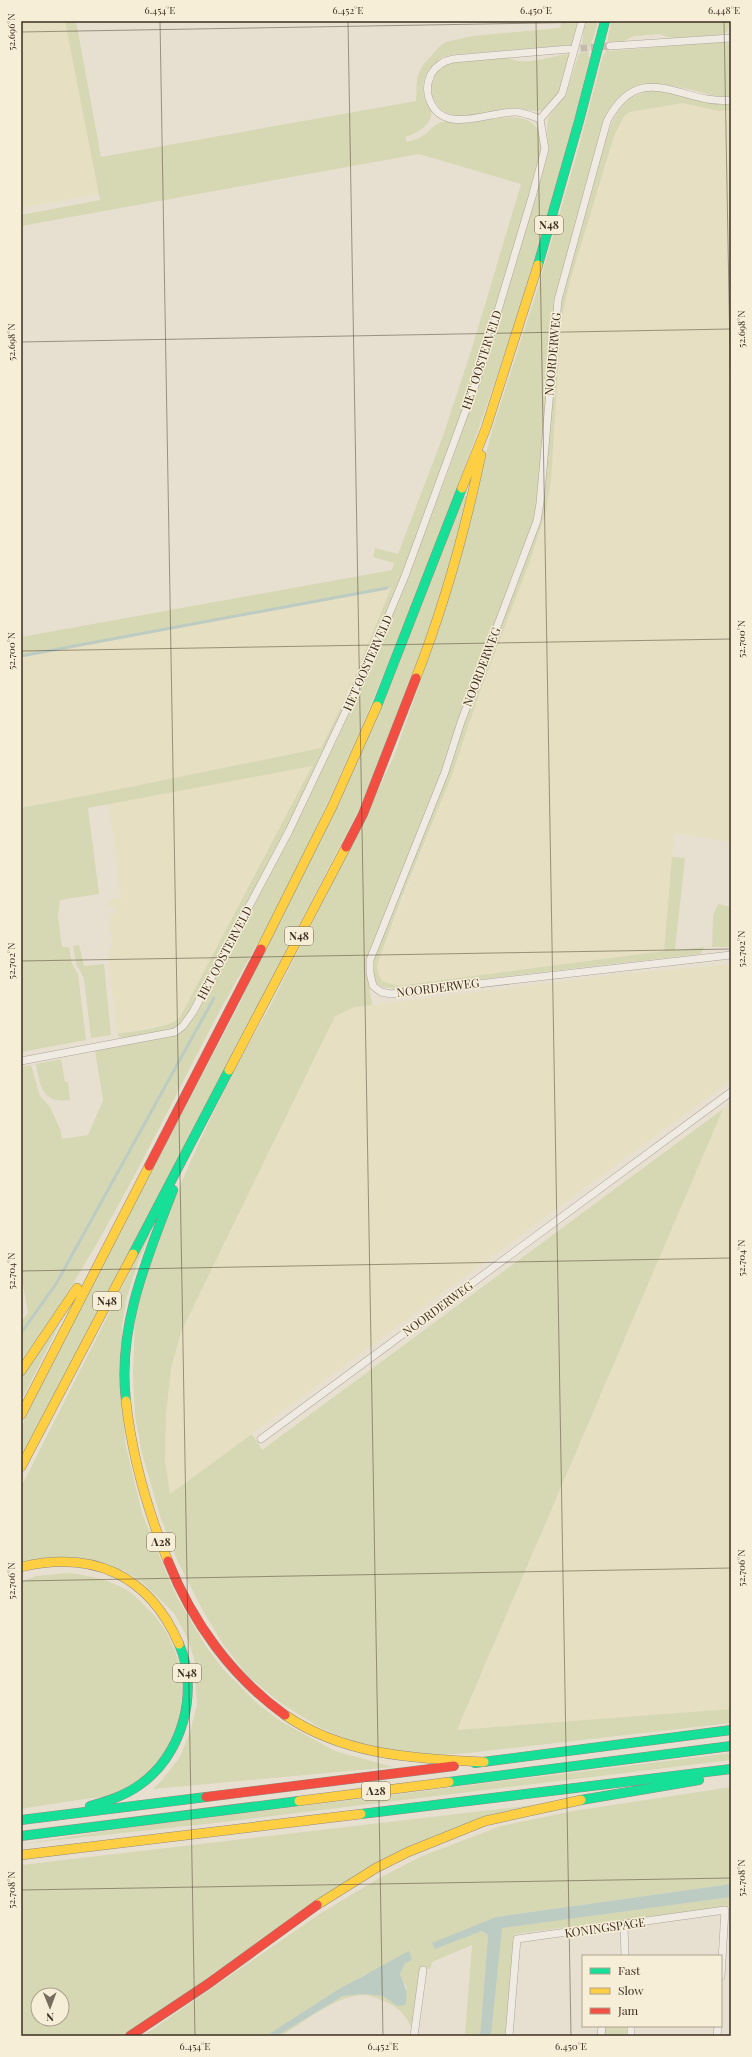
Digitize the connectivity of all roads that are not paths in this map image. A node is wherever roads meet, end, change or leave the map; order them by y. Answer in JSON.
{"nodes":[{"id":1,"x":582,"y":21,"type":"edge"},
{"id":2,"x":604,"y":21,"type":"edge"},
{"id":3,"x":731,"y":38,"type":"edge"},
{"id":4,"x":610,"y":46,"type":"tunnel mouth"},
{"id":5,"x":570,"y":49,"type":"tunnel mouth"},
{"id":6,"x":731,"y":100,"type":"edge"},
{"id":7,"x":540,"y":119,"type":"junction"},
{"id":8,"x":486,"y":428,"type":"junction"},
{"id":9,"x":731,"y":955,"type":"edge"},
{"id":10,"x":21,"y":1061,"type":"edge"},
{"id":11,"x":731,"y":1092,"type":"edge"},
{"id":12,"x":193,"y":1136,"type":"junction"},
{"id":13,"x":109,"y":1240,"type":"junction"},
{"id":14,"x":21,"y":1371,"type":"edge"},
{"id":15,"x":21,"y":1415,"type":"edge"},
{"id":16,"x":261,"y":1439,"type":"dead end"},
{"id":17,"x":21,"y":1467,"type":"edge"},
{"id":18,"x":21,"y":1567,"type":"edge"},
{"id":19,"x":731,"y":1730,"type":"edge"},
{"id":20,"x":731,"y":1746,"type":"edge"},
{"id":21,"x":484,"y":1762,"type":"junction"},
{"id":22,"x":731,"y":1769,"type":"edge"},
{"id":23,"x":731,"y":1773,"type":"edge"},
{"id":24,"x":48,"y":1817,"type":"junction"},
{"id":25,"x":21,"y":1820,"type":"edge"},
{"id":26,"x":21,"y":1836,"type":"edge"},
{"id":27,"x":21,"y":1855,"type":"edge"},
{"id":28,"x":624,"y":1926,"type":"junction"},
{"id":29,"x":625,"y":1955,"type":"edge"},
{"id":30,"x":722,"y":1960,"type":"edge"},
{"id":31,"x":423,"y":1970,"type":"dead end"},
{"id":32,"x":130,"y":2036,"type":"edge"},
{"id":33,"x":414,"y":2036,"type":"edge"},
{"id":34,"x":509,"y":2036,"type":"edge"}],
"edges":[{"from":1,"to":7,"type":"street"},
{"from":2,"to":8,"type":"highway","number":"N48"},
{"from":3,"to":4,"type":"street"},
{"from":5,"to":7,"type":"street"},
{"from":6,"to":9,"type":"street","name":"NOORDERWEG"},
{"from":7,"to":10,"type":"street","name":"HET OOSTERVELD"},
{"from":8,"to":12,"type":"highway","number":"N48"},
{"from":8,"to":13,"type":"highway","number":"N48"},
{"from":11,"to":16,"type":"street","name":"NOORDERWEG"},
{"from":12,"to":17,"type":"highway","number":"N48"},
{"from":12,"to":21,"type":"highway","number":"A28"},
{"from":13,"to":14,"type":"highway","number":"N48"},
{"from":13,"to":15,"type":"highway","number":"N48"},
{"from":18,"to":24,"type":"highway","number":"N48"},
{"from":19,"to":21,"type":"highway","number":"A28"},
{"from":20,"to":26,"type":"highway","number":"A28"},
{"from":21,"to":24,"type":"highway","number":"A28"},
{"from":22,"to":27,"type":"highway","number":"A28"},
{"from":23,"to":32,"type":"highway"},
{"from":24,"to":25,"type":"highway","number":"A28"},
{"from":28,"to":29,"type":"street"},
{"from":28,"to":30,"type":"street","name":"KONINGSPAGE"},
{"from":28,"to":34,"type":"street","name":"KONINGSPAGE"},
{"from":31,"to":33,"type":"street"}]}
